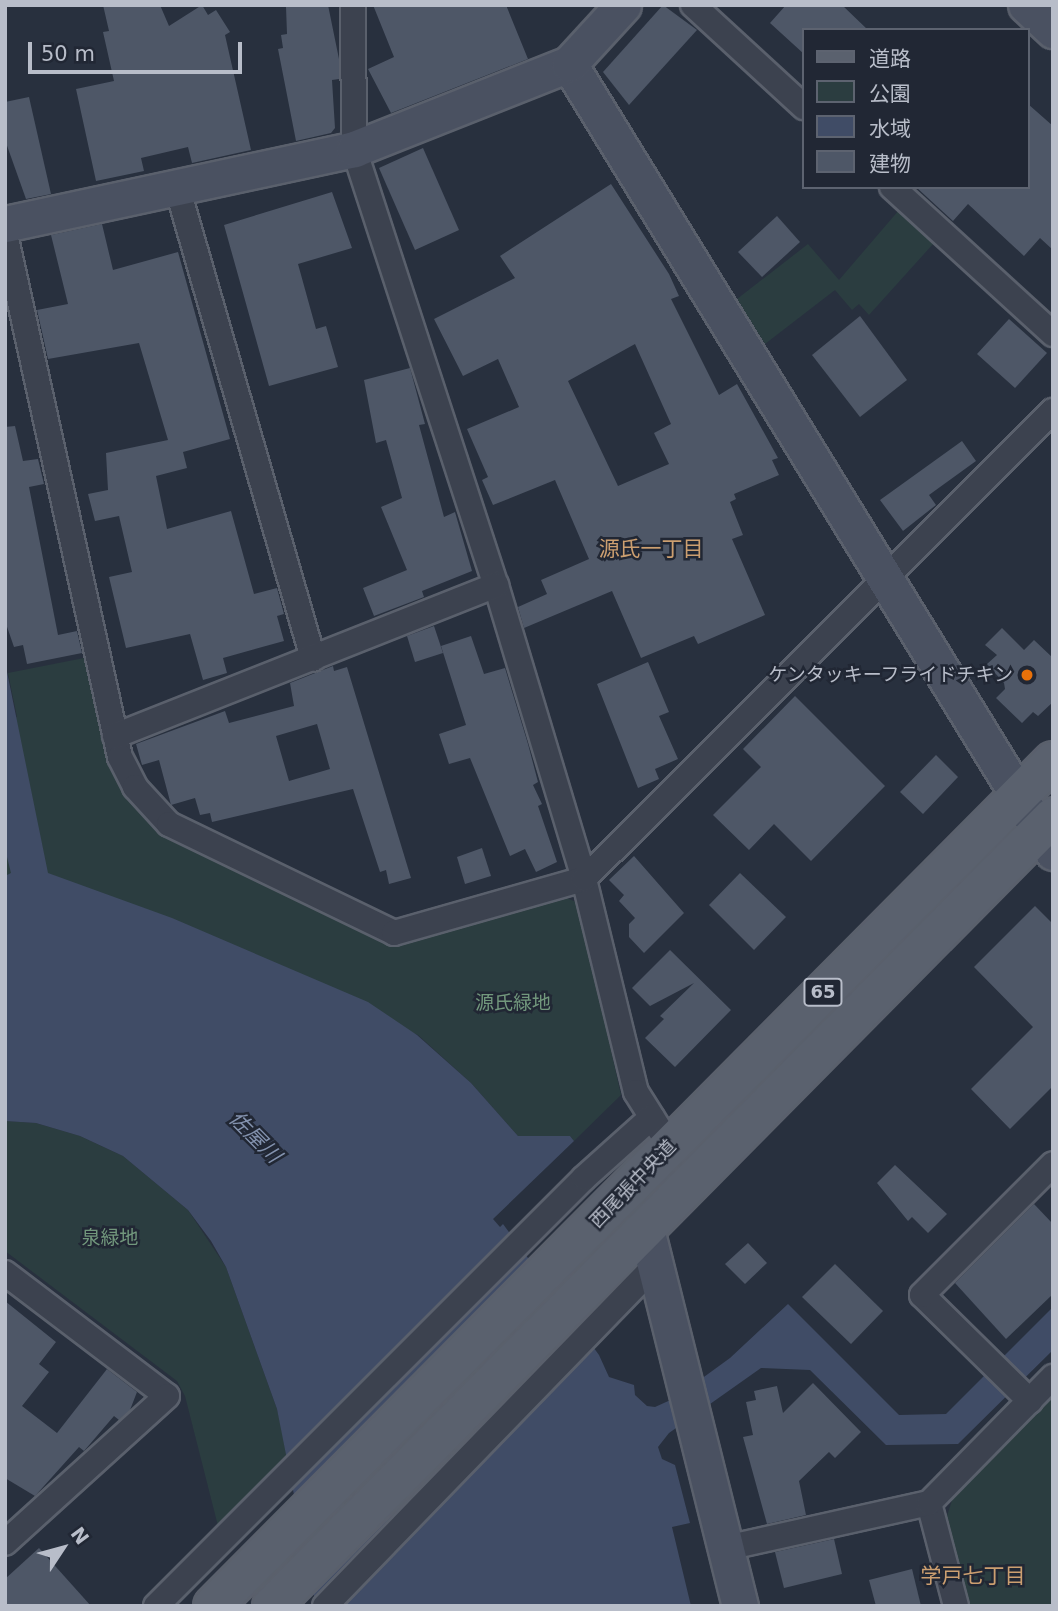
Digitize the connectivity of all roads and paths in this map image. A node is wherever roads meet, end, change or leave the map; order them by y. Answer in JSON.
{"nodes":[{"id":1,"x":353,"y":5,"type":"edge"},
{"id":2,"x":623,"y":5,"type":"edge"},
{"id":3,"x":693,"y":5,"type":"edge"},
{"id":4,"x":1026,"y":5,"type":"edge"},
{"id":5,"x":1053,"y":30,"type":"edge"},
{"id":6,"x":569,"y":64,"type":"junction"},
{"id":7,"x":802,"y":105,"type":"edge"},
{"id":8,"x":354,"y":149,"type":"junction"},
{"id":9,"x":177,"y":187,"type":"junction"},
{"id":10,"x":894,"y":189,"type":"edge"},
{"id":11,"x":5,"y":224,"type":"edge"},
{"id":12,"x":5,"y":234,"type":"edge"},
{"id":13,"x":1053,"y":334,"type":"edge"},
{"id":14,"x":1053,"y":411,"type":"edge"},
{"id":15,"x":884,"y":578,"type":"junction"},
{"id":16,"x":496,"y":585,"type":"junction"},
{"id":17,"x":313,"y":659,"type":"junction"},
{"id":18,"x":115,"y":736,"type":"junction"},
{"id":19,"x":1053,"y":761,"type":"edge"},
{"id":20,"x":1018,"y":796,"type":"junction"},
{"id":21,"x":1048,"y":833,"type":"edge"},
{"id":22,"x":584,"y":879,"type":"junction"},
{"id":23,"x":661,"y":1131,"type":"junction"},
{"id":24,"x":1053,"y":1164,"type":"edge"},
{"id":25,"x":652,"y":1245,"type":"junction"},
{"id":26,"x":5,"y":1273,"type":"edge"},
{"id":27,"x":624,"y":1273,"type":"junction"},
{"id":28,"x":1053,"y":1377,"type":"edge"},
{"id":29,"x":1025,"y":1396,"type":"junction"},
{"id":30,"x":929,"y":1503,"type":"junction"},
{"id":31,"x":10,"y":1530,"type":"edge"},
{"id":32,"x":726,"y":1548,"type":"junction"},
{"id":33,"x":156,"y":1606,"type":"edge"},
{"id":34,"x":213,"y":1606,"type":"edge"},
{"id":35,"x":272,"y":1606,"type":"edge"},
{"id":36,"x":325,"y":1606,"type":"edge"},
{"id":37,"x":740,"y":1606,"type":"edge"},
{"id":38,"x":956,"y":1606,"type":"edge"}],
"edges":[{"from":1,"to":8,"type":"street"},
{"from":2,"to":6,"type":"street"},
{"from":3,"to":7,"type":"street"},
{"from":4,"to":5,"type":"street"},
{"from":6,"to":8,"type":"street"},
{"from":6,"to":15,"type":"street"},
{"from":8,"to":9,"type":"street"},
{"from":8,"to":16,"type":"street"},
{"from":9,"to":11,"type":"street"},
{"from":9,"to":17,"type":"street"},
{"from":10,"to":13,"type":"street"},
{"from":12,"to":18,"type":"street"},
{"from":14,"to":15,"type":"street"},
{"from":15,"to":20,"type":"street"},
{"from":15,"to":22,"type":"street"},
{"from":16,"to":17,"type":"street"},
{"from":16,"to":22,"type":"street"},
{"from":17,"to":18,"type":"street"},
{"from":18,"to":22,"type":"street"},
{"from":19,"to":20,"type":"main road","name":"西尾張中央道","number":"65"},
{"from":20,"to":21,"type":"street"},
{"from":20,"to":23,"type":"main road","name":"西尾張中央道","number":"65"},
{"from":21,"to":25,"type":"main road","number":"65"},
{"from":22,"to":23,"type":"street"},
{"from":23,"to":33,"type":"street"},
{"from":23,"to":34,"type":"main road","name":"西尾張中央道","number":"65"},
{"from":24,"to":29,"type":"street"},
{"from":25,"to":27,"type":"main road","number":"65"},
{"from":25,"to":32,"type":"street"},
{"from":26,"to":31,"type":"street"},
{"from":27,"to":35,"type":"main road","number":"65"},
{"from":27,"to":36,"type":"street"},
{"from":28,"to":29,"type":"street"},
{"from":29,"to":30,"type":"street"},
{"from":30,"to":32,"type":"street"},
{"from":30,"to":38,"type":"street"},
{"from":32,"to":37,"type":"street"}]}
